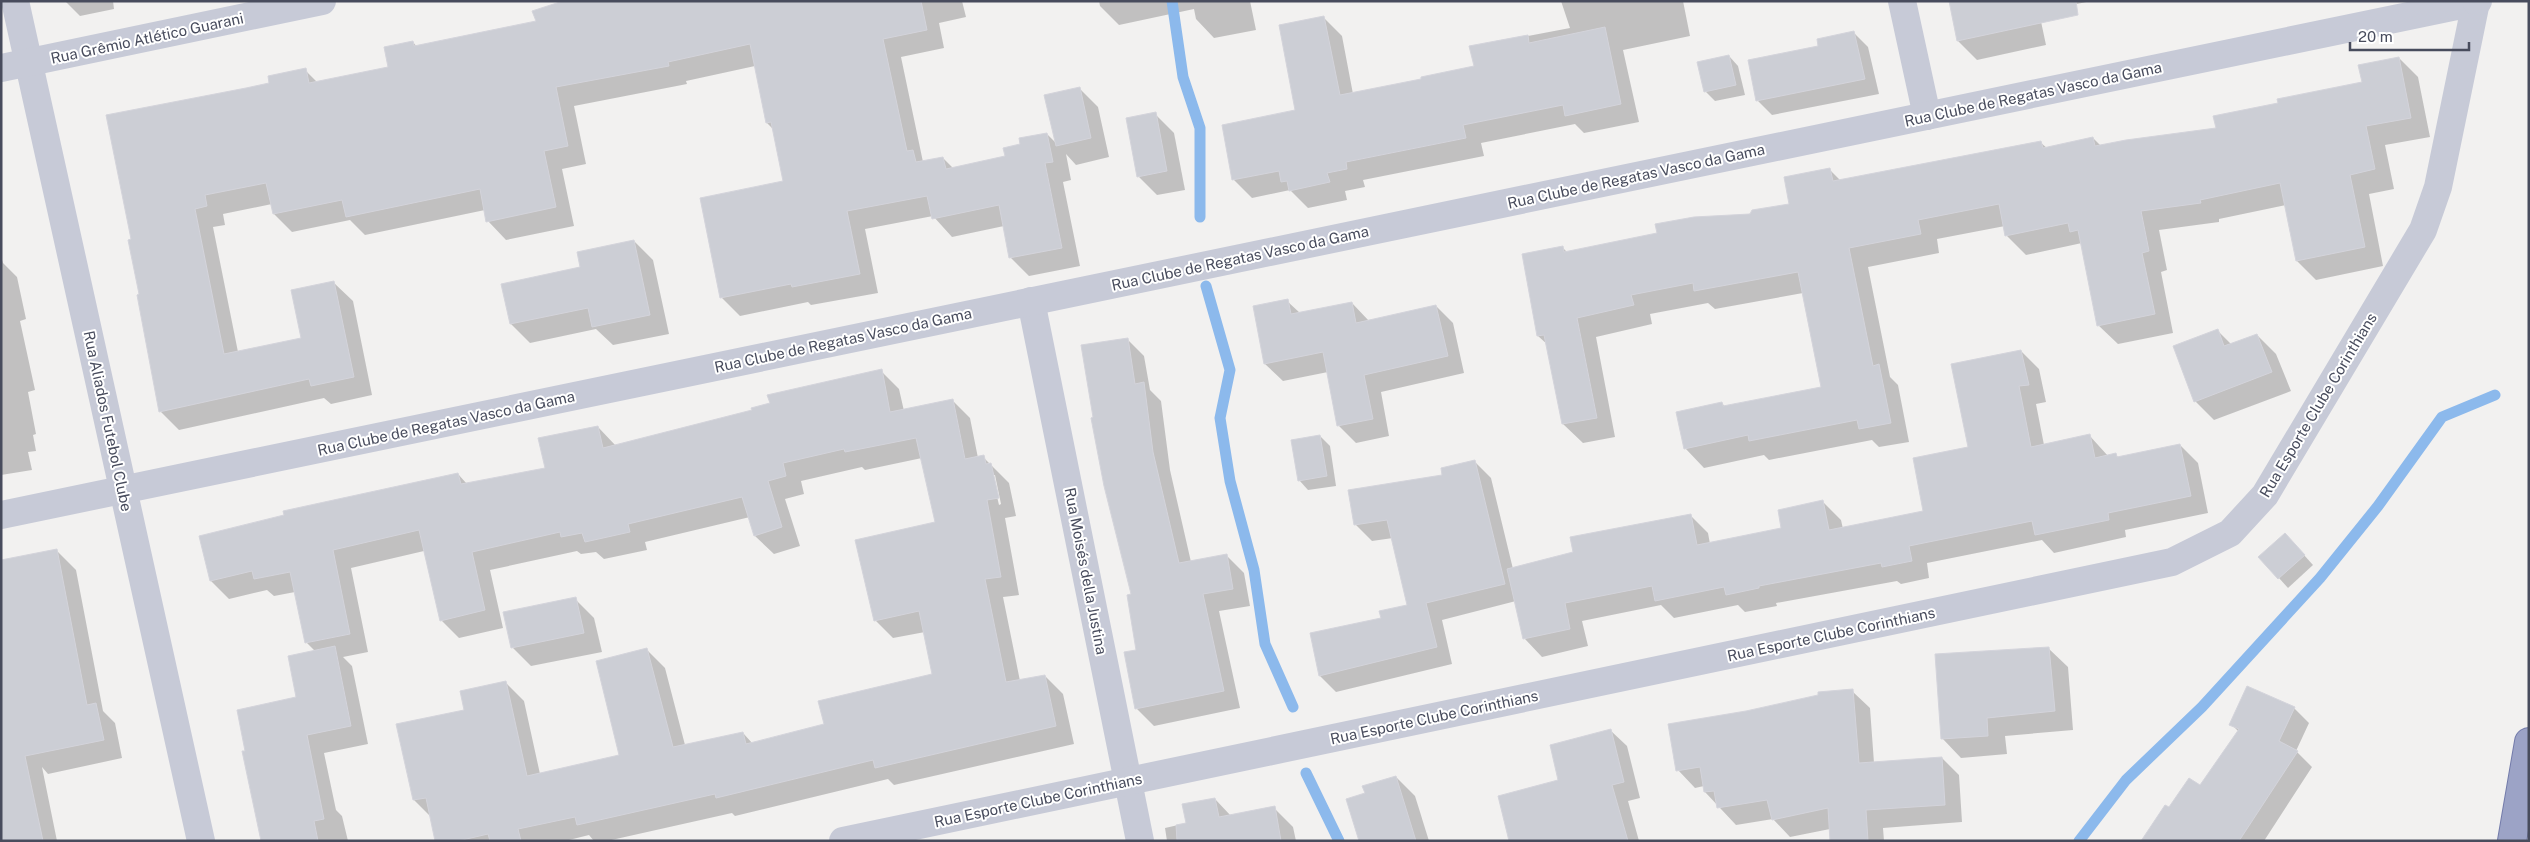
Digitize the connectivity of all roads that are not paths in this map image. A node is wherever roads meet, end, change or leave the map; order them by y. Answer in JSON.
{"nodes":[{"id":1,"x":15,"y":1,"type":"edge"},
{"id":2,"x":322,"y":1,"type":"edge"},
{"id":3,"x":1902,"y":1,"type":"edge"},
{"id":4,"x":2477,"y":1,"type":"edge"},
{"id":5,"x":28,"y":62,"type":"junction"},
{"id":6,"x":1,"y":68,"type":"edge"},
{"id":7,"x":1927,"y":116,"type":"junction"},
{"id":8,"x":1031,"y":302,"type":"junction"},
{"id":9,"x":123,"y":490,"type":"junction"},
{"id":10,"x":1,"y":515,"type":"edge"},
{"id":11,"x":2529,"y":742,"type":"edge"},
{"id":12,"x":1128,"y":781,"type":"junction"},
{"id":13,"x":201,"y":841,"type":"edge"},
{"id":14,"x":843,"y":841,"type":"edge"},
{"id":15,"x":1140,"y":841,"type":"edge"},
{"id":16,"x":2512,"y":841,"type":"edge"}],
"edges":[{"from":1,"to":5,"type":"street","name":"Rua Aliados Futebol Clube"},
{"from":2,"to":5,"type":"street","name":"Rua Grêmio Atlético Guarani"},
{"from":3,"to":7,"type":"street"},
{"from":4,"to":7,"type":"street","name":"Rua Clube de Regatas Vasco da Gama"},
{"from":4,"to":12,"type":"street","name":"Rua Esporte Clube Corinthians"},
{"from":5,"to":6,"type":"street","name":"Rua Grêmio Atlético Guarani"},
{"from":5,"to":9,"type":"street","name":"Rua Aliados Futebol Clube"},
{"from":7,"to":8,"type":"street","name":"Rua Clube de Regatas Vasco da Gama"},
{"from":8,"to":9,"type":"street","name":"Rua Clube de Regatas Vasco da Gama"},
{"from":8,"to":12,"type":"street","name":"Rua Moisés della Justina"},
{"from":9,"to":10,"type":"street","name":"Rua Clube de Regatas Vasco da Gama"},
{"from":9,"to":13,"type":"street","name":"Rua Aliados Futebol Clube"},
{"from":11,"to":16,"type":"highway"},
{"from":12,"to":14,"type":"street","name":"Rua Esporte Clube Corinthians"},
{"from":12,"to":15,"type":"street","name":"Rua Moisés della Justina"}]}
